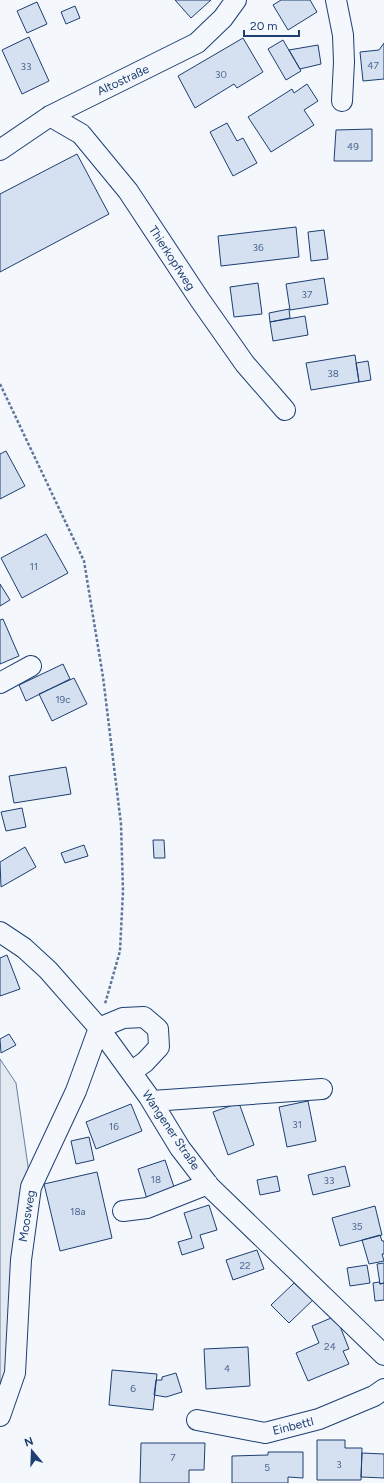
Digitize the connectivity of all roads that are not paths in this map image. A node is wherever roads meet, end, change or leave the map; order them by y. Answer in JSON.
{"nodes":[{"id":1,"x":236,"y":0,"type":"edge"},
{"id":2,"x":336,"y":0,"type":"edge"},
{"id":3,"x":342,"y":102,"type":"dead end"},
{"id":4,"x":50,"y":116,"type":"junction"},
{"id":5,"x":0,"y":150,"type":"edge"},
{"id":6,"x":285,"y":410,"type":"dead end"},
{"id":7,"x":31,"y":666,"type":"dead end"},
{"id":8,"x":0,"y":683,"type":"edge"},
{"id":9,"x":0,"y":932,"type":"edge"},
{"id":10,"x":99,"y":1028,"type":"junction"},
{"id":11,"x":131,"y":1072,"type":"junction"},
{"id":12,"x":322,"y":1089,"type":"dead end"},
{"id":13,"x":152,"y":1101,"type":"junction"},
{"id":14,"x":208,"y":1184,"type":"junction"},
{"id":15,"x":122,"y":1211,"type":"dead end"},
{"id":16,"x":384,"y":1355,"type":"edge"},
{"id":17,"x":384,"y":1389,"type":"edge"},
{"id":18,"x":0,"y":1416,"type":"edge"},
{"id":19,"x":197,"y":1420,"type":"dead end"}],
"edges":[{"from":1,"to":4,"type":"street","name":"Altostraße"},
{"from":2,"to":3,"type":"street"},
{"from":4,"to":5,"type":"street","name":"Altostraße"},
{"from":4,"to":6,"type":"street","name":"Thierkopfweg"},
{"from":7,"to":8,"type":"street"},
{"from":9,"to":10,"type":"street","name":"Wangener Straße"},
{"from":10,"to":11,"type":"street","name":"Wangener Straße"},
{"from":10,"to":11,"type":"street"},
{"from":10,"to":18,"type":"street","name":"Moosweg"},
{"from":11,"to":13,"type":"street","name":"Wangener Straße"},
{"from":12,"to":13,"type":"street"},
{"from":13,"to":14,"type":"street","name":"Wangener Straße"},
{"from":14,"to":15,"type":"street"},
{"from":14,"to":16,"type":"street","name":"Wangener Straße"},
{"from":17,"to":19,"type":"street","name":"Einbettl"}]}
